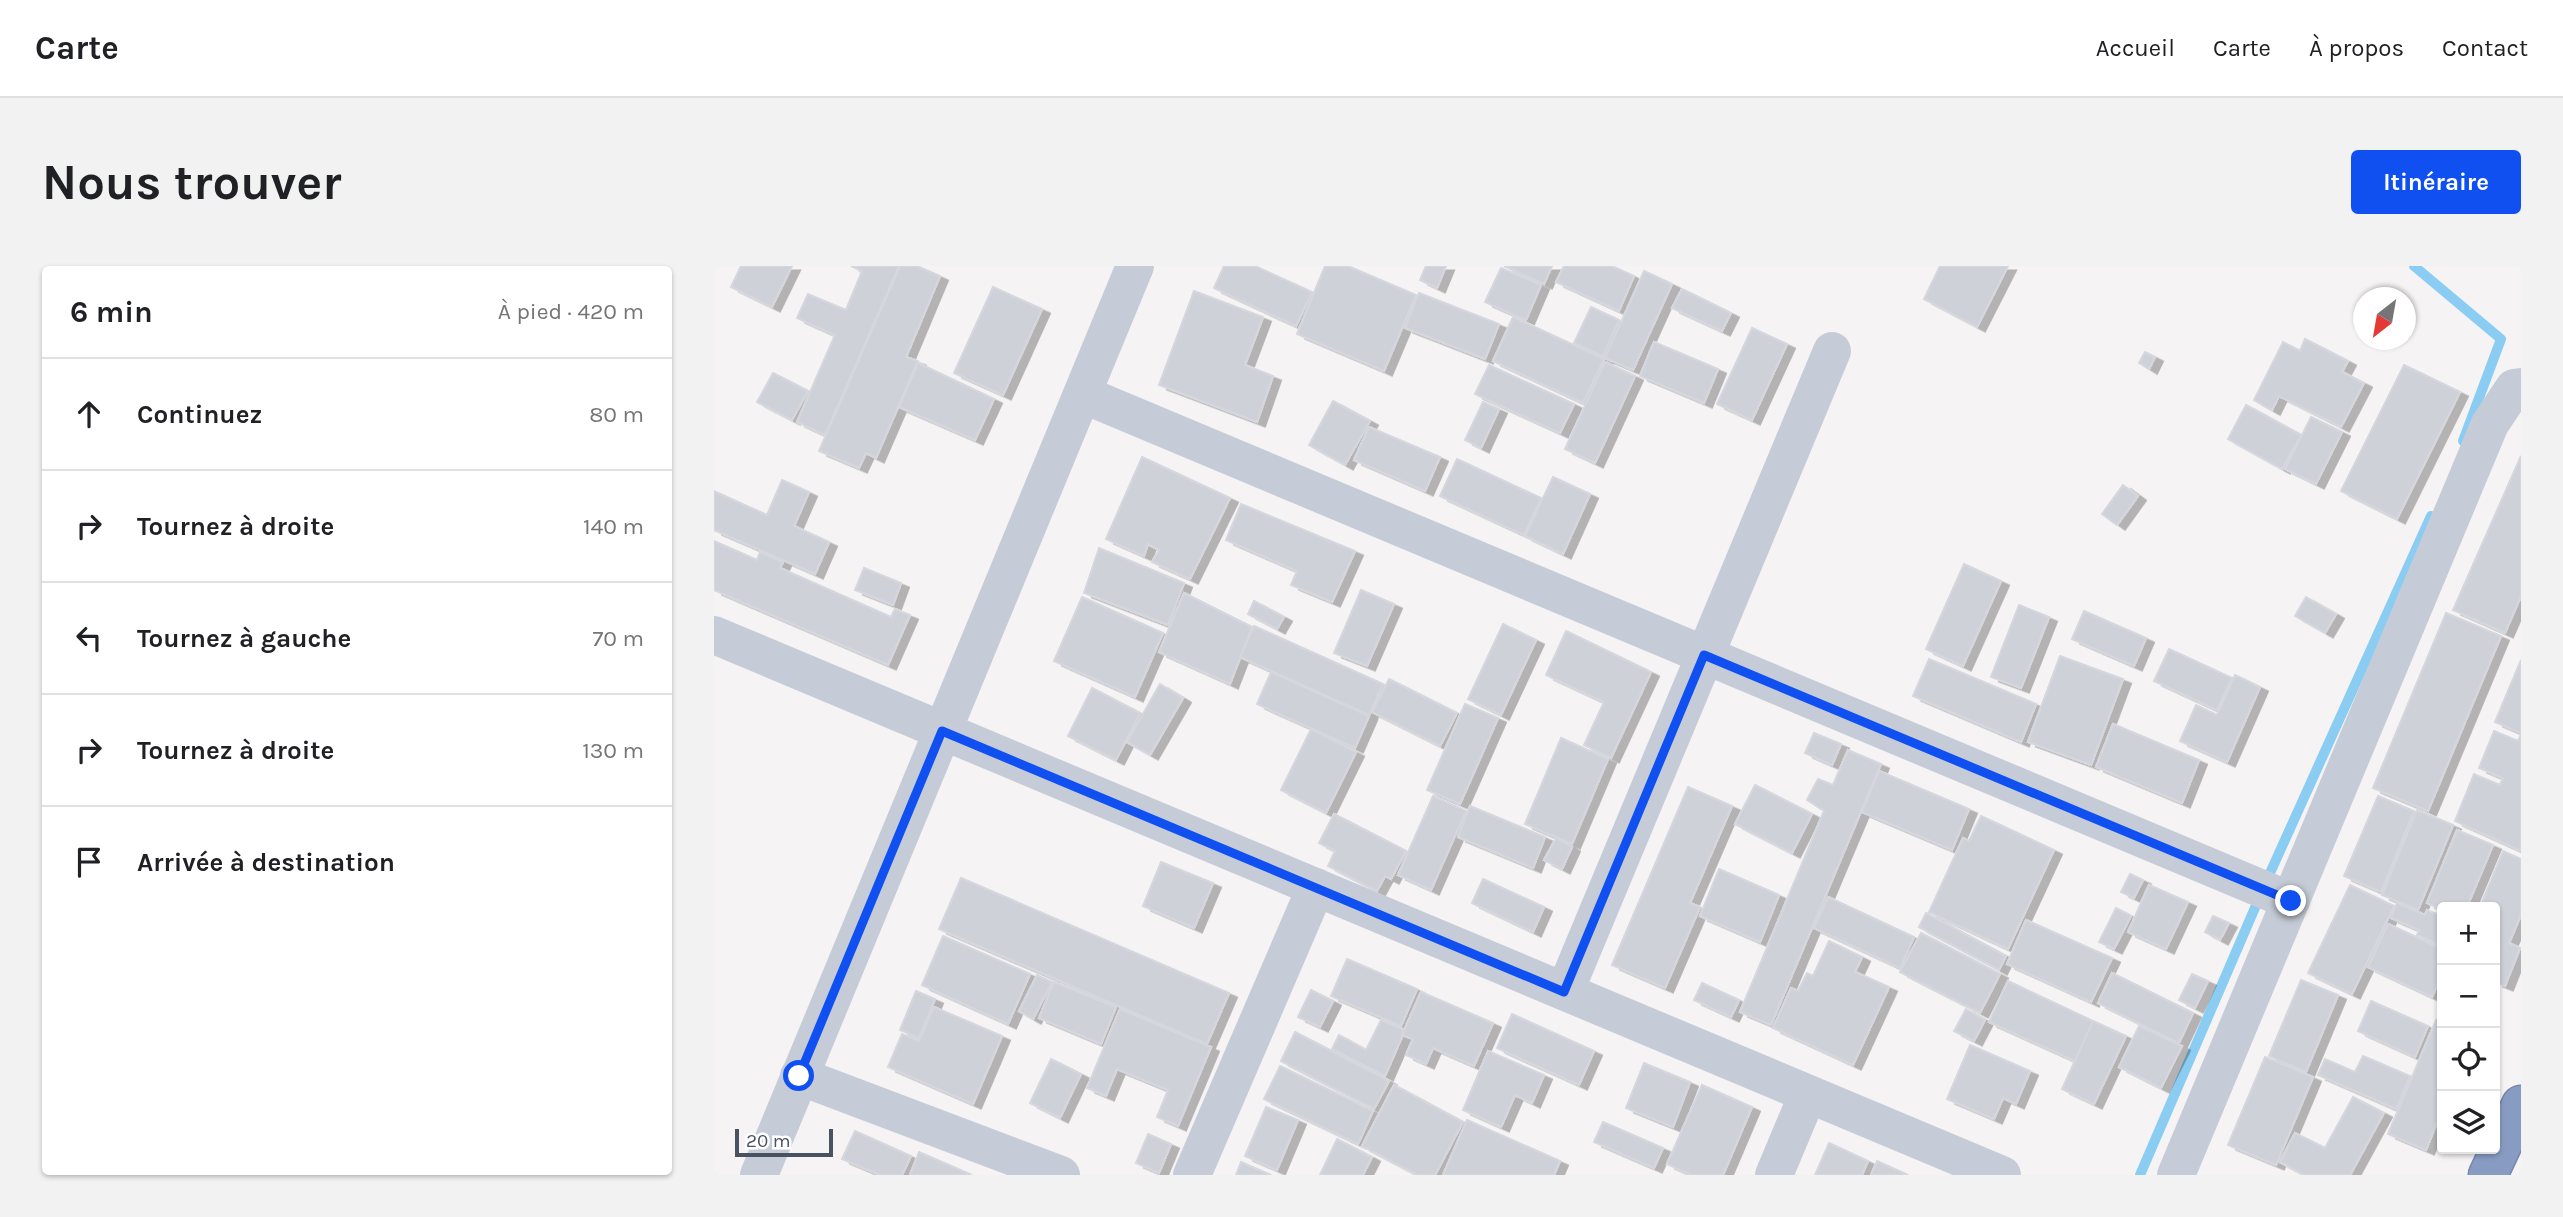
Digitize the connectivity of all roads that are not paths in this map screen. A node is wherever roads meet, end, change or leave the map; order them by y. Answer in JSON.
{"nodes":[{"id":1,"x":1135,"y":266,"type":"edge"},
{"id":2,"x":1832,"y":351,"type":"dead end"},
{"id":3,"x":2521,"y":387,"type":"edge"},
{"id":4,"x":1082,"y":394,"type":"junction"},
{"id":5,"x":714,"y":635,"type":"edge"},
{"id":6,"x":1704,"y":655,"type":"junction"},
{"id":7,"x":942,"y":731,"type":"junction"},
{"id":8,"x":1316,"y":887,"type":"junction"},
{"id":9,"x":2291,"y":901,"type":"junction"},
{"id":10,"x":1564,"y":992,"type":"junction"},
{"id":11,"x":799,"y":1076,"type":"junction"},
{"id":12,"x":1808,"y":1094,"type":"junction"},
{"id":13,"x":2521,"y":1105,"type":"edge"},
{"id":14,"x":759,"y":1175,"type":"edge"},
{"id":15,"x":1061,"y":1175,"type":"edge"},
{"id":16,"x":1192,"y":1175,"type":"edge"},
{"id":17,"x":1774,"y":1175,"type":"edge"},
{"id":18,"x":2002,"y":1175,"type":"edge"},
{"id":19,"x":2176,"y":1175,"type":"edge"},
{"id":20,"x":2488,"y":1175,"type":"edge"}],
"edges":[{"from":1,"to":4,"type":"street"},
{"from":2,"to":6,"type":"street"},
{"from":3,"to":9,"type":"street"},
{"from":4,"to":6,"type":"street"},
{"from":4,"to":7,"type":"street"},
{"from":5,"to":7,"type":"street"},
{"from":6,"to":9,"type":"street"},
{"from":6,"to":10,"type":"street"},
{"from":7,"to":8,"type":"street"},
{"from":7,"to":11,"type":"street"},
{"from":8,"to":10,"type":"street"},
{"from":8,"to":16,"type":"street"},
{"from":9,"to":19,"type":"street"},
{"from":10,"to":12,"type":"street"},
{"from":11,"to":14,"type":"street"},
{"from":11,"to":15,"type":"street"},
{"from":12,"to":17,"type":"street"},
{"from":12,"to":18,"type":"street"},
{"from":13,"to":20,"type":"highway"}]}
